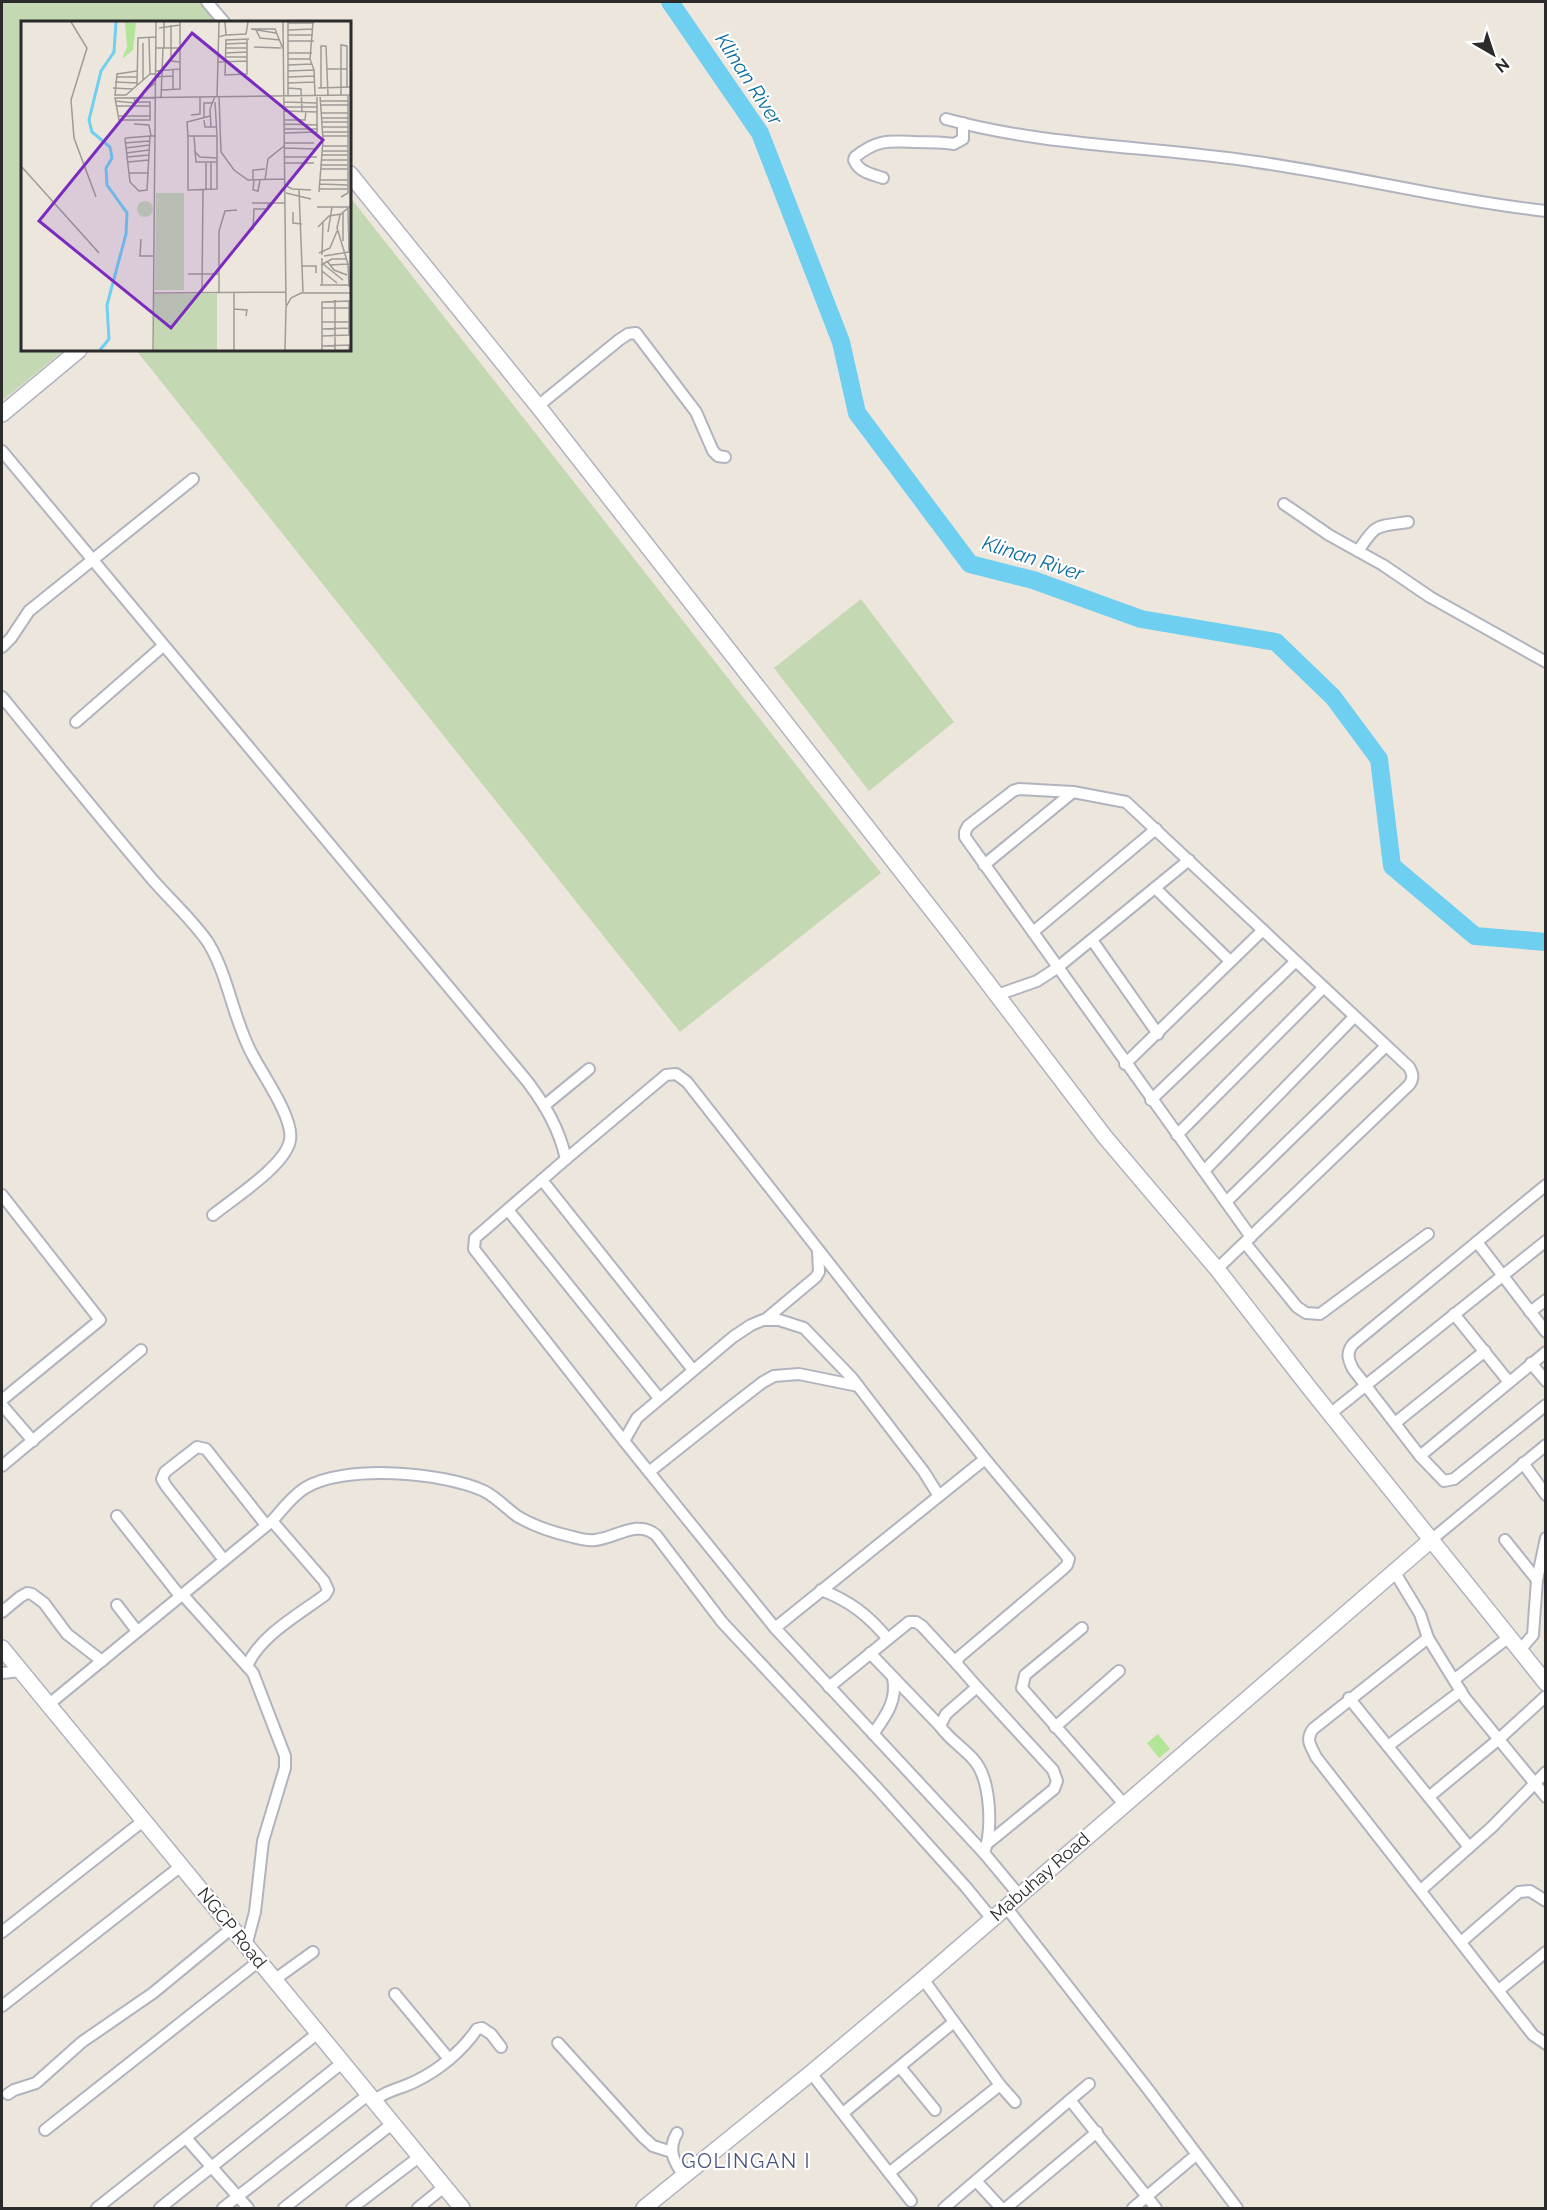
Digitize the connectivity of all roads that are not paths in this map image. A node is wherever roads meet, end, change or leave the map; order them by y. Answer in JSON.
{"nodes":[{"id":1,"x":207,"y":2,"type":"edge"},
{"id":2,"x":223,"y":21,"type":"edge"},
{"id":3,"x":946,"y":119,"type":"dead end"},
{"id":4,"x":963,"y":123,"type":"junction"},
{"id":5,"x":351,"y":175,"type":"edge"},
{"id":6,"x":883,"y":178,"type":"dead end"},
{"id":7,"x":1545,"y":212,"type":"edge"},
{"id":8,"x":78,"y":351,"type":"edge"},
{"id":9,"x":538,"y":406,"type":"junction"},
{"id":10,"x":2,"y":414,"type":"edge"},
{"id":11,"x":2,"y":451,"type":"edge"},
{"id":12,"x":725,"y":457,"type":"dead end"},
{"id":13,"x":193,"y":479,"type":"dead end"},
{"id":14,"x":1284,"y":504,"type":"dead end"},
{"id":15,"x":1408,"y":522,"type":"dead end"},
{"id":16,"x":1358,"y":551,"type":"junction"},
{"id":17,"x":92,"y":560,"type":"junction"},
{"id":18,"x":163,"y":646,"type":"junction"},
{"id":19,"x":2,"y":647,"type":"edge"},
{"id":20,"x":1545,"y":662,"type":"edge"},
{"id":21,"x":2,"y":697,"type":"edge"},
{"id":22,"x":76,"y":722,"type":"dead end"},
{"id":23,"x":1073,"y":792,"type":"junction"},
{"id":24,"x":1156,"y":829,"type":"junction"},
{"id":25,"x":1189,"y":860,"type":"junction"},
{"id":26,"x":984,"y":865,"type":"junction"},
{"id":27,"x":1155,"y":888,"type":"junction"},
{"id":28,"x":1263,"y":930,"type":"junction"},
{"id":29,"x":1033,"y":932,"type":"junction"},
{"id":30,"x":1092,"y":940,"type":"junction"},
{"id":31,"x":1230,"y":961,"type":"junction"},
{"id":32,"x":1295,"y":962,"type":"junction"},
{"id":33,"x":1057,"y":968,"type":"junction"},
{"id":34,"x":1323,"y":988,"type":"junction"},
{"id":35,"x":997,"y":995,"type":"junction"},
{"id":36,"x":1354,"y":1017,"type":"junction"},
{"id":37,"x":1158,"y":1034,"type":"junction"},
{"id":38,"x":1386,"y":1046,"type":"junction"},
{"id":39,"x":1125,"y":1064,"type":"junction"},
{"id":40,"x":589,"y":1069,"type":"dead end"},
{"id":41,"x":1151,"y":1100,"type":"junction"},
{"id":42,"x":545,"y":1105,"type":"junction"},
{"id":43,"x":1177,"y":1135,"type":"junction"},
{"id":44,"x":566,"y":1159,"type":"junction"},
{"id":45,"x":1204,"y":1171,"type":"junction"},
{"id":46,"x":542,"y":1180,"type":"junction"},
{"id":47,"x":1545,"y":1185,"type":"edge"},
{"id":48,"x":2,"y":1196,"type":"edge"},
{"id":49,"x":1226,"y":1202,"type":"junction"},
{"id":50,"x":508,"y":1210,"type":"junction"},
{"id":51,"x":213,"y":1215,"type":"dead end"},
{"id":52,"x":1428,"y":1234,"type":"dead end"},
{"id":53,"x":1248,"y":1240,"type":"junction"},
{"id":54,"x":1545,"y":1241,"type":"edge"},
{"id":55,"x":1477,"y":1242,"type":"junction"},
{"id":56,"x":818,"y":1249,"type":"junction"},
{"id":57,"x":1217,"y":1269,"type":"junction"},
{"id":58,"x":1502,"y":1276,"type":"junction"},
{"id":59,"x":1545,"y":1300,"type":"edge"},
{"id":60,"x":1530,"y":1312,"type":"junction"},
{"id":61,"x":1454,"y":1314,"type":"junction"},
{"id":62,"x":766,"y":1320,"type":"junction"},
{"id":63,"x":1545,"y":1332,"type":"edge"},
{"id":64,"x":141,"y":1350,"type":"dead end"},
{"id":65,"x":1485,"y":1351,"type":"junction"},
{"id":66,"x":1545,"y":1352,"type":"edge"},
{"id":67,"x":1531,"y":1363,"type":"junction"},
{"id":68,"x":693,"y":1370,"type":"junction"},
{"id":69,"x":1545,"y":1381,"type":"edge"},
{"id":70,"x":1509,"y":1382,"type":"junction"},
{"id":71,"x":1365,"y":1385,"type":"junction"},
{"id":72,"x":858,"y":1386,"type":"junction"},
{"id":73,"x":659,"y":1398,"type":"junction"},
{"id":74,"x":2,"y":1400,"type":"edge"},
{"id":75,"x":2,"y":1405,"type":"edge"},
{"id":76,"x":1545,"y":1405,"type":"edge"},
{"id":77,"x":1330,"y":1414,"type":"junction"},
{"id":78,"x":1395,"y":1423,"type":"junction"},
{"id":79,"x":33,"y":1441,"type":"junction"},
{"id":80,"x":624,"y":1441,"type":"junction"},
{"id":81,"x":1545,"y":1445,"type":"edge"},
{"id":82,"x":1420,"y":1456,"type":"junction"},
{"id":83,"x":985,"y":1459,"type":"junction"},
{"id":84,"x":1523,"y":1463,"type":"junction"},
{"id":85,"x":2,"y":1466,"type":"edge"},
{"id":86,"x":649,"y":1472,"type":"junction"},
{"id":87,"x":1545,"y":1495,"type":"edge"},
{"id":88,"x":939,"y":1496,"type":"junction"},
{"id":89,"x":117,"y":1516,"type":"dead end"},
{"id":90,"x":269,"y":1523,"type":"junction"},
{"id":91,"x":1545,"y":1538,"type":"edge"},
{"id":92,"x":1431,"y":1540,"type":"junction"},
{"id":93,"x":1505,"y":1540,"type":"dead end"},
{"id":94,"x":224,"y":1560,"type":"junction"},
{"id":95,"x":1394,"y":1570,"type":"junction"},
{"id":96,"x":1537,"y":1580,"type":"junction"},
{"id":97,"x":821,"y":1590,"type":"junction"},
{"id":98,"x":181,"y":1595,"type":"junction"},
{"id":99,"x":117,"y":1605,"type":"dead end"},
{"id":100,"x":2,"y":1612,"type":"edge"},
{"id":101,"x":775,"y":1628,"type":"junction"},
{"id":102,"x":1082,"y":1628,"type":"dead end"},
{"id":103,"x":137,"y":1631,"type":"junction"},
{"id":104,"x":1509,"y":1637,"type":"junction"},
{"id":105,"x":1428,"y":1638,"type":"junction"},
{"id":106,"x":888,"y":1639,"type":"junction"},
{"id":107,"x":2,"y":1648,"type":"edge"},
{"id":108,"x":1520,"y":1650,"type":"junction"},
{"id":109,"x":870,"y":1653,"type":"junction"},
{"id":110,"x":102,"y":1660,"type":"junction"},
{"id":111,"x":957,"y":1664,"type":"junction"},
{"id":112,"x":247,"y":1666,"type":"junction"},
{"id":113,"x":21,"y":1671,"type":"junction"},
{"id":114,"x":1119,"y":1671,"type":"dead end"},
{"id":115,"x":2,"y":1673,"type":"edge"},
{"id":116,"x":893,"y":1678,"type":"junction"},
{"id":117,"x":1455,"y":1679,"type":"junction"},
{"id":118,"x":1545,"y":1683,"type":"edge"},
{"id":119,"x":829,"y":1687,"type":"junction"},
{"id":120,"x":977,"y":1687,"type":"junction"},
{"id":121,"x":1461,"y":1690,"type":"junction"},
{"id":122,"x":1545,"y":1696,"type":"edge"},
{"id":123,"x":1349,"y":1698,"type":"junction"},
{"id":124,"x":48,"y":1705,"type":"junction"},
{"id":125,"x":940,"y":1726,"type":"junction"},
{"id":126,"x":1055,"y":1727,"type":"junction"},
{"id":127,"x":873,"y":1734,"type":"junction"},
{"id":128,"x":1498,"y":1738,"type":"junction"},
{"id":129,"x":1388,"y":1746,"type":"junction"},
{"id":130,"x":1545,"y":1772,"type":"edge"},
{"id":131,"x":1534,"y":1784,"type":"junction"},
{"id":132,"x":1430,"y":1796,"type":"junction"},
{"id":133,"x":1545,"y":1797,"type":"edge"},
{"id":134,"x":1124,"y":1804,"type":"junction"},
{"id":135,"x":143,"y":1821,"type":"junction"},
{"id":136,"x":1469,"y":1847,"type":"junction"},
{"id":137,"x":986,"y":1848,"type":"junction"},
{"id":138,"x":181,"y":1866,"type":"junction"},
{"id":139,"x":1421,"y":1890,"type":"junction"},
{"id":140,"x":1019,"y":1895,"type":"junction"},
{"id":141,"x":1545,"y":1901,"type":"edge"},
{"id":142,"x":1006,"y":1907,"type":"junction"},
{"id":143,"x":992,"y":1919,"type":"junction"},
{"id":144,"x":232,"y":1928,"type":"junction"},
{"id":145,"x":2,"y":1932,"type":"edge"},
{"id":146,"x":1461,"y":1941,"type":"junction"},
{"id":147,"x":246,"y":1946,"type":"junction"},
{"id":148,"x":313,"y":1952,"type":"dead end"},
{"id":149,"x":1545,"y":1952,"type":"edge"},
{"id":150,"x":259,"y":1961,"type":"junction"},
{"id":151,"x":923,"y":1979,"type":"junction"},
{"id":152,"x":274,"y":1980,"type":"junction"},
{"id":153,"x":1499,"y":1990,"type":"junction"},
{"id":154,"x":395,"y":1994,"type":"dead end"},
{"id":155,"x":2,"y":2006,"type":"edge"},
{"id":156,"x":954,"y":2022,"type":"junction"},
{"id":157,"x":318,"y":2033,"type":"junction"},
{"id":158,"x":1545,"y":2041,"type":"edge"},
{"id":159,"x":558,"y":2043,"type":"dead end"},
{"id":160,"x":501,"y":2047,"type":"dead end"},
{"id":161,"x":449,"y":2059,"type":"junction"},
{"id":162,"x":342,"y":2063,"type":"junction"},
{"id":163,"x":900,"y":2067,"type":"junction"},
{"id":164,"x":811,"y":2073,"type":"junction"},
{"id":165,"x":1089,"y":2084,"type":"dead end"},
{"id":166,"x":999,"y":2085,"type":"junction"},
{"id":167,"x":8,"y":2094,"type":"dead end"},
{"id":168,"x":371,"y":2098,"type":"junction"},
{"id":169,"x":1070,"y":2100,"type":"junction"},
{"id":170,"x":1015,"y":2102,"type":"dead end"},
{"id":171,"x":935,"y":2110,"type":"dead end"},
{"id":172,"x":843,"y":2113,"type":"junction"},
{"id":173,"x":392,"y":2124,"type":"junction"},
{"id":174,"x":45,"y":2130,"type":"dead end"},
{"id":175,"x":1097,"y":2132,"type":"junction"},
{"id":176,"x":677,"y":2133,"type":"dead end"},
{"id":177,"x":186,"y":2138,"type":"junction"},
{"id":178,"x":672,"y":2152,"type":"junction"},
{"id":179,"x":1196,"y":2155,"type":"junction"},
{"id":180,"x":419,"y":2157,"type":"junction"},
{"id":181,"x":210,"y":2168,"type":"junction"},
{"id":182,"x":889,"y":2173,"type":"junction"},
{"id":183,"x":684,"y":2176,"type":"junction"},
{"id":184,"x":976,"y":2181,"type":"junction"},
{"id":185,"x":444,"y":2187,"type":"junction"},
{"id":186,"x":238,"y":2197,"type":"junction"},
{"id":187,"x":1147,"y":2197,"type":"junction"},
{"id":188,"x":911,"y":2201,"type":"dead end"},
{"id":189,"x":97,"y":2208,"type":"edge"},
{"id":190,"x":160,"y":2208,"type":"edge"},
{"id":191,"x":223,"y":2208,"type":"edge"},
{"id":192,"x":248,"y":2208,"type":"edge"},
{"id":193,"x":287,"y":2208,"type":"edge"},
{"id":194,"x":352,"y":2208,"type":"edge"},
{"id":195,"x":418,"y":2208,"type":"edge"},
{"id":196,"x":462,"y":2208,"type":"edge"},
{"id":197,"x":645,"y":2208,"type":"edge"},
{"id":198,"x":947,"y":2208,"type":"edge"},
{"id":199,"x":1001,"y":2208,"type":"edge"},
{"id":200,"x":1006,"y":2208,"type":"edge"},
{"id":201,"x":1133,"y":2208,"type":"edge"},
{"id":202,"x":1156,"y":2208,"type":"edge"},
{"id":203,"x":1237,"y":2208,"type":"edge"}],
"edges":[{"from":1,"to":2,"type":"street"},
{"from":3,"to":4,"type":"street"},
{"from":4,"to":6,"type":"street"},
{"from":4,"to":7,"type":"street"},
{"from":5,"to":9,"type":"street"},
{"from":8,"to":10,"type":"street"},
{"from":9,"to":12,"type":"street"},
{"from":9,"to":35,"type":"street"},
{"from":11,"to":17,"type":"street"},
{"from":13,"to":17,"type":"street"},
{"from":14,"to":16,"type":"street"},
{"from":15,"to":16,"type":"street"},
{"from":16,"to":20,"type":"street"},
{"from":17,"to":18,"type":"street"},
{"from":17,"to":19,"type":"street"},
{"from":18,"to":22,"type":"street"},
{"from":18,"to":42,"type":"street"},
{"from":21,"to":51,"type":"street"},
{"from":23,"to":24,"type":"street"},
{"from":23,"to":26,"type":"street"},
{"from":23,"to":26,"type":"street"},
{"from":24,"to":25,"type":"street"},
{"from":24,"to":29,"type":"street"},
{"from":25,"to":27,"type":"street"},
{"from":25,"to":28,"type":"street"},
{"from":26,"to":29,"type":"street"},
{"from":27,"to":30,"type":"street"},
{"from":27,"to":31,"type":"street"},
{"from":28,"to":31,"type":"street"},
{"from":28,"to":32,"type":"street"},
{"from":29,"to":33,"type":"street"},
{"from":30,"to":33,"type":"street"},
{"from":30,"to":37,"type":"street"},
{"from":31,"to":37,"type":"street"},
{"from":32,"to":34,"type":"street"},
{"from":32,"to":41,"type":"street"},
{"from":33,"to":35,"type":"street"},
{"from":33,"to":39,"type":"street"},
{"from":34,"to":36,"type":"street"},
{"from":34,"to":43,"type":"street"},
{"from":35,"to":57,"type":"street"},
{"from":36,"to":38,"type":"street"},
{"from":36,"to":45,"type":"street"},
{"from":37,"to":39,"type":"street"},
{"from":38,"to":49,"type":"street"},
{"from":38,"to":53,"type":"street"},
{"from":39,"to":41,"type":"street"},
{"from":40,"to":42,"type":"street"},
{"from":41,"to":43,"type":"street"},
{"from":42,"to":44,"type":"street"},
{"from":43,"to":45,"type":"street"},
{"from":44,"to":46,"type":"street"},
{"from":44,"to":56,"type":"street"},
{"from":45,"to":49,"type":"street"},
{"from":46,"to":50,"type":"street"},
{"from":46,"to":68,"type":"street"},
{"from":47,"to":55,"type":"street"},
{"from":48,"to":74,"type":"street"},
{"from":49,"to":53,"type":"street"},
{"from":50,"to":73,"type":"street"},
{"from":50,"to":80,"type":"street"},
{"from":52,"to":53,"type":"street"},
{"from":53,"to":57,"type":"street"},
{"from":54,"to":58,"type":"street"},
{"from":55,"to":58,"type":"street"},
{"from":55,"to":71,"type":"street"},
{"from":56,"to":62,"type":"street"},
{"from":56,"to":83,"type":"street"},
{"from":57,"to":77,"type":"street"},
{"from":58,"to":60,"type":"street"},
{"from":58,"to":61,"type":"street"},
{"from":59,"to":60,"type":"street"},
{"from":60,"to":63,"type":"street"},
{"from":61,"to":65,"type":"street"},
{"from":61,"to":71,"type":"street"},
{"from":62,"to":68,"type":"street"},
{"from":62,"to":72,"type":"street"},
{"from":64,"to":79,"type":"street"},
{"from":65,"to":70,"type":"street"},
{"from":65,"to":78,"type":"street"},
{"from":66,"to":67,"type":"street"},
{"from":67,"to":69,"type":"street"},
{"from":67,"to":70,"type":"street"},
{"from":68,"to":73,"type":"street"},
{"from":70,"to":82,"type":"street"},
{"from":71,"to":77,"type":"street"},
{"from":71,"to":78,"type":"street"},
{"from":72,"to":86,"type":"street"},
{"from":72,"to":88,"type":"street"},
{"from":73,"to":80,"type":"street"},
{"from":75,"to":79,"type":"street"},
{"from":76,"to":82,"type":"street"},
{"from":77,"to":92,"type":"street"},
{"from":78,"to":82,"type":"street"},
{"from":79,"to":85,"type":"street"},
{"from":80,"to":86,"type":"street"},
{"from":81,"to":84,"type":"street"},
{"from":83,"to":88,"type":"street"},
{"from":83,"to":111,"type":"street"},
{"from":84,"to":87,"type":"street"},
{"from":84,"to":92,"type":"street"},
{"from":86,"to":101,"type":"street"},
{"from":88,"to":97,"type":"street"},
{"from":89,"to":98,"type":"street"},
{"from":90,"to":94,"type":"street"},
{"from":90,"to":94,"type":"street"},
{"from":90,"to":112,"type":"street"},
{"from":90,"to":143,"type":"street"},
{"from":91,"to":96,"type":"street"},
{"from":92,"to":95,"type":"street","name":"Mabuhay Road"},
{"from":92,"to":104,"type":"street"},
{"from":93,"to":96,"type":"street"},
{"from":94,"to":98,"type":"street"},
{"from":95,"to":105,"type":"street"},
{"from":95,"to":134,"type":"street","name":"Mabuhay Road"},
{"from":96,"to":108,"type":"street"},
{"from":97,"to":101,"type":"street"},
{"from":97,"to":106,"type":"street"},
{"from":98,"to":103,"type":"street"},
{"from":98,"to":112,"type":"street"},
{"from":99,"to":103,"type":"street"},
{"from":100,"to":110,"type":"street"},
{"from":101,"to":119,"type":"street"},
{"from":102,"to":126,"type":"street"},
{"from":103,"to":110,"type":"street"},
{"from":104,"to":108,"type":"street"},
{"from":104,"to":117,"type":"street"},
{"from":105,"to":117,"type":"street"},
{"from":105,"to":123,"type":"street"},
{"from":106,"to":109,"type":"street"},
{"from":106,"to":111,"type":"street"},
{"from":107,"to":113,"type":"street","name":"NGCP Road"},
{"from":108,"to":118,"type":"street"},
{"from":109,"to":116,"type":"street"},
{"from":109,"to":119,"type":"street"},
{"from":110,"to":124,"type":"street"},
{"from":111,"to":120,"type":"street"},
{"from":112,"to":147,"type":"street"},
{"from":113,"to":115,"type":"street"},
{"from":113,"to":124,"type":"street","name":"NGCP Road"},
{"from":114,"to":126,"type":"street"},
{"from":116,"to":125,"type":"street"},
{"from":116,"to":127,"type":"street"},
{"from":117,"to":121,"type":"street"},
{"from":119,"to":127,"type":"street"},
{"from":120,"to":125,"type":"street"},
{"from":120,"to":137,"type":"street"},
{"from":121,"to":128,"type":"street"},
{"from":121,"to":129,"type":"street"},
{"from":122,"to":128,"type":"street"},
{"from":123,"to":129,"type":"street"},
{"from":123,"to":139,"type":"street"},
{"from":124,"to":135,"type":"street","name":"NGCP Road"},
{"from":125,"to":137,"type":"street"},
{"from":126,"to":134,"type":"street"},
{"from":127,"to":137,"type":"street"},
{"from":128,"to":131,"type":"street"},
{"from":128,"to":132,"type":"street"},
{"from":129,"to":132,"type":"street"},
{"from":130,"to":131,"type":"street"},
{"from":131,"to":133,"type":"street"},
{"from":131,"to":136,"type":"street"},
{"from":132,"to":136,"type":"street"},
{"from":134,"to":140,"type":"street","name":"Mabuhay Road"},
{"from":135,"to":138,"type":"street","name":"NGCP Road"},
{"from":135,"to":145,"type":"street"},
{"from":136,"to":139,"type":"street"},
{"from":137,"to":140,"type":"street"},
{"from":138,"to":144,"type":"street","name":"NGCP Road"},
{"from":138,"to":155,"type":"street"},
{"from":139,"to":146,"type":"street"},
{"from":140,"to":142,"type":"street","name":"Mabuhay Road"},
{"from":141,"to":146,"type":"street"},
{"from":142,"to":143,"type":"street","name":"Mabuhay Road"},
{"from":142,"to":179,"type":"street"},
{"from":143,"to":151,"type":"street","name":"Mabuhay Road"},
{"from":144,"to":147,"type":"street","name":"NGCP Road"},
{"from":144,"to":167,"type":"street"},
{"from":146,"to":153,"type":"street"},
{"from":147,"to":150,"type":"street","name":"NGCP Road"},
{"from":148,"to":152,"type":"street"},
{"from":149,"to":153,"type":"street"},
{"from":150,"to":152,"type":"street","name":"NGCP Road"},
{"from":150,"to":174,"type":"street"},
{"from":151,"to":156,"type":"street"},
{"from":151,"to":164,"type":"street","name":"Mabuhay Road"},
{"from":152,"to":157,"type":"street","name":"NGCP Road"},
{"from":153,"to":158,"type":"street"},
{"from":154,"to":161,"type":"street"},
{"from":156,"to":163,"type":"street"},
{"from":156,"to":166,"type":"street"},
{"from":157,"to":162,"type":"street","name":"NGCP Road"},
{"from":157,"to":177,"type":"street"},
{"from":159,"to":178,"type":"street"},
{"from":160,"to":161,"type":"street"},
{"from":161,"to":168,"type":"street"},
{"from":162,"to":168,"type":"street","name":"NGCP Road"},
{"from":162,"to":181,"type":"street"},
{"from":163,"to":171,"type":"street"},
{"from":163,"to":172,"type":"street"},
{"from":164,"to":172,"type":"street"},
{"from":164,"to":183,"type":"street","name":"Mabuhay Road"},
{"from":165,"to":169,"type":"street"},
{"from":166,"to":170,"type":"street"},
{"from":166,"to":182,"type":"street"},
{"from":168,"to":173,"type":"street","name":"NGCP Road"},
{"from":168,"to":186,"type":"street"},
{"from":169,"to":175,"type":"street"},
{"from":169,"to":184,"type":"street"},
{"from":172,"to":182,"type":"street"},
{"from":173,"to":180,"type":"street","name":"NGCP Road"},
{"from":173,"to":193,"type":"street"},
{"from":175,"to":187,"type":"street"},
{"from":175,"to":200,"type":"street"},
{"from":176,"to":178,"type":"street"},
{"from":177,"to":181,"type":"street"},
{"from":177,"to":189,"type":"street"},
{"from":178,"to":183,"type":"street"},
{"from":179,"to":187,"type":"street"},
{"from":179,"to":203,"type":"street"},
{"from":180,"to":185,"type":"street","name":"NGCP Road"},
{"from":180,"to":194,"type":"street"},
{"from":181,"to":186,"type":"street"},
{"from":181,"to":190,"type":"street"},
{"from":182,"to":188,"type":"street"},
{"from":183,"to":197,"type":"street","name":"Mabuhay Road"},
{"from":184,"to":198,"type":"street"},
{"from":184,"to":199,"type":"street"},
{"from":185,"to":195,"type":"street"},
{"from":185,"to":196,"type":"street","name":"NGCP Road"},
{"from":186,"to":191,"type":"street"},
{"from":186,"to":192,"type":"street"},
{"from":187,"to":201,"type":"street"},
{"from":187,"to":202,"type":"street"}]}
